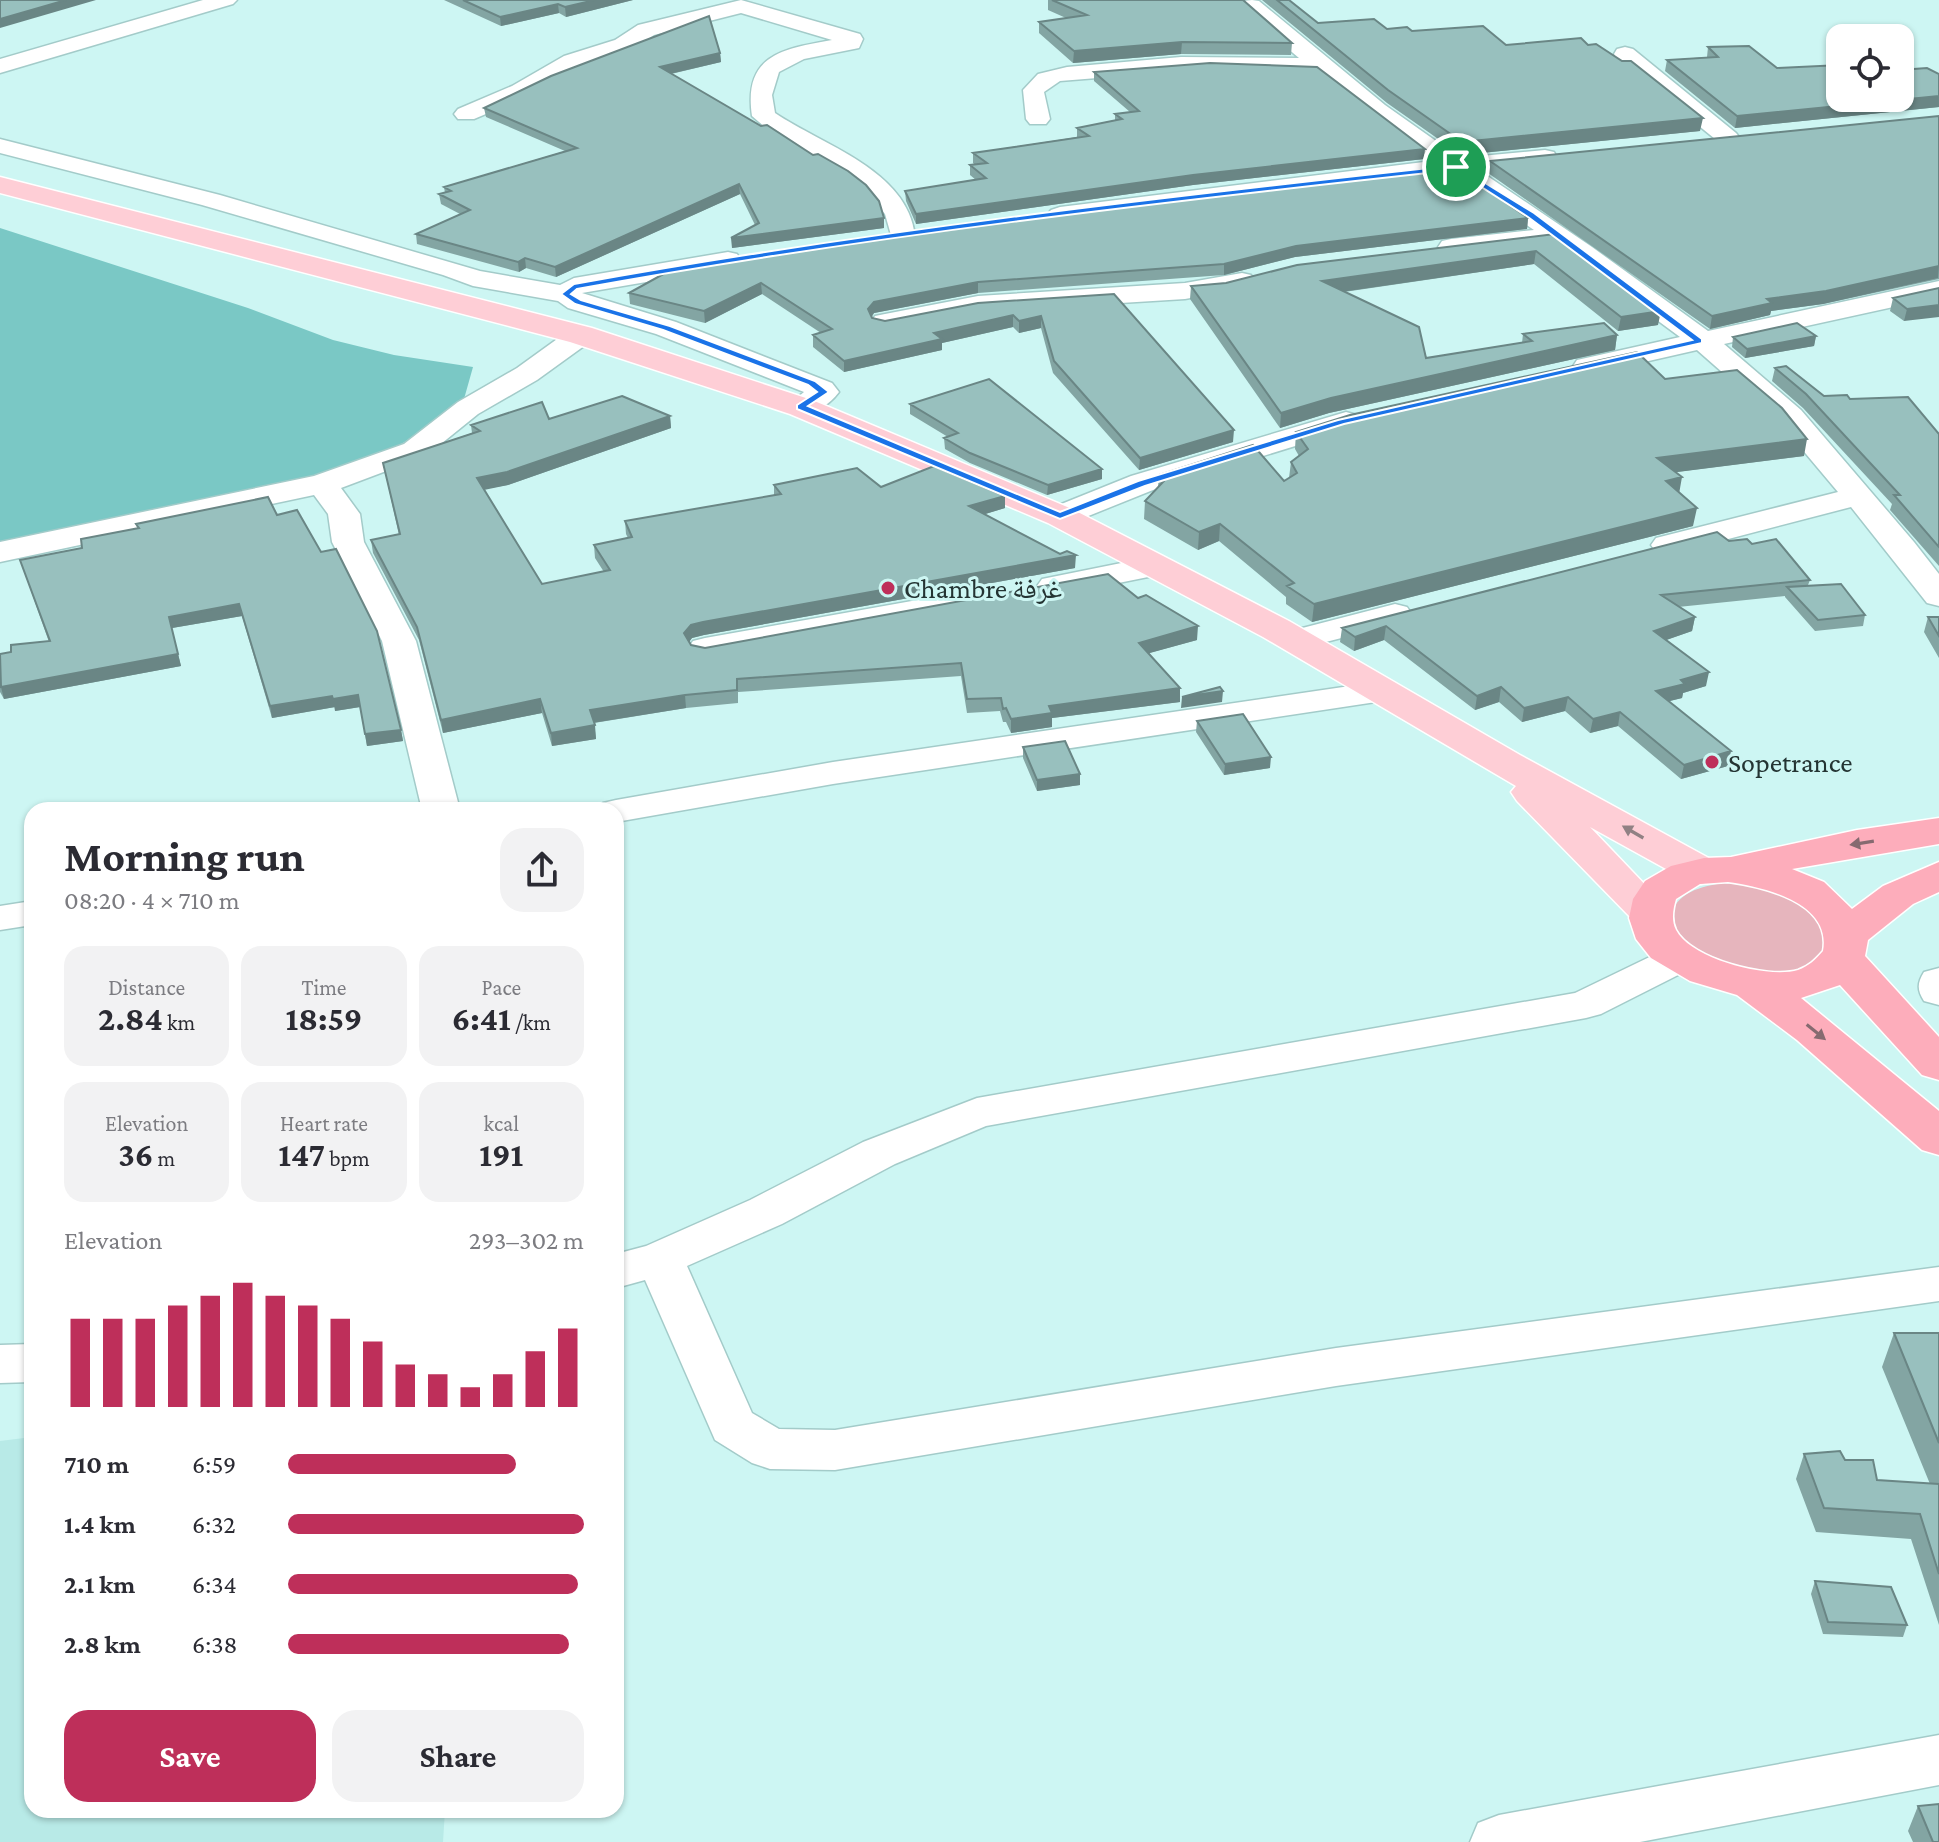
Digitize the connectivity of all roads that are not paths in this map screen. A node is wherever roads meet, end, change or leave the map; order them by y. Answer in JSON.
{"nodes":[{"id":1,"x":226,"y":0,"type":"edge"},
{"id":2,"x":739,"y":3,"type":"edge"},
{"id":3,"x":1251,"y":6,"type":"edge"},
{"id":4,"x":1625,"y":54,"type":"dead end"},
{"id":5,"x":0,"y":66,"type":"edge"},
{"id":6,"x":1324,"y":67,"type":"junction"},
{"id":7,"x":466,"y":114,"type":"dead end"},
{"id":8,"x":1038,"y":119,"type":"dead end"},
{"id":9,"x":1758,"y":135,"type":"edge"},
{"id":10,"x":1728,"y":138,"type":"junction"},
{"id":11,"x":1698,"y":141,"type":"edge"},
{"id":12,"x":0,"y":146,"type":"edge"},
{"id":13,"x":1562,"y":156,"type":"edge"},
{"id":14,"x":1456,"y":167,"type":"junction"},
{"id":15,"x":0,"y":185,"type":"edge"},
{"id":16,"x":1029,"y":219,"type":"edge"},
{"id":17,"x":930,"y":233,"type":"edge"},
{"id":18,"x":902,"y":236,"type":"junction"},
{"id":19,"x":1554,"y":236,"type":"junction"},
{"id":20,"x":872,"y":240,"type":"edge"},
{"id":21,"x":1428,"y":250,"type":"edge"},
{"id":22,"x":751,"y":257,"type":"edge"},
{"id":23,"x":1266,"y":275,"type":"edge"},
{"id":24,"x":1939,"y":289,"type":"edge"},
{"id":25,"x":566,"y":294,"type":"junction"},
{"id":26,"x":885,"y":322,"type":"edge"},
{"id":27,"x":581,"y":335,"type":"junction"},
{"id":28,"x":1699,"y":341,"type":"junction"},
{"id":29,"x":1559,"y":373,"type":"edge"},
{"id":30,"x":801,"y":407,"type":"junction"},
{"id":31,"x":1373,"y":415,"type":"edge"},
{"id":32,"x":322,"y":484,"type":"junction"},
{"id":33,"x":1858,"y":496,"type":"junction"},
{"id":34,"x":1060,"y":516,"type":"junction"},
{"id":35,"x":1644,"y":551,"type":"edge"},
{"id":36,"x":0,"y":552,"type":"edge"},
{"id":37,"x":1156,"y":566,"type":"junction"},
{"id":38,"x":1939,"y":596,"type":"edge"},
{"id":39,"x":1431,"y":605,"type":"edge"},
{"id":40,"x":1295,"y":640,"type":"junction"},
{"id":41,"x":705,"y":648,"type":"edge"},
{"id":42,"x":1384,"y":692,"type":"junction"},
{"id":43,"x":1506,"y":764,"type":"junction"},
{"id":44,"x":439,"y":802,"type":"edge"},
{"id":45,"x":624,"y":810,"type":"edge"},
{"id":46,"x":1939,"y":831,"type":"edge"},
{"id":47,"x":1715,"y":870,"type":"junction"},
{"id":48,"x":1939,"y":875,"type":"edge"},
{"id":49,"x":1649,"y":912,"type":"junction"},
{"id":50,"x":24,"y":914,"type":"edge"},
{"id":51,"x":0,"y":918,"type":"edge"},
{"id":52,"x":1844,"y":946,"type":"junction"},
{"id":53,"x":1678,"y":959,"type":"junction"},
{"id":54,"x":1939,"y":981,"type":"edge"},
{"id":55,"x":1754,"y":986,"type":"junction"},
{"id":56,"x":1939,"y":992,"type":"edge"},
{"id":57,"x":1939,"y":1064,"type":"edge"},
{"id":58,"x":1939,"y":1138,"type":"edge"},
{"id":59,"x":638,"y":1265,"type":"edge"},
{"id":60,"x":1939,"y":1284,"type":"edge"},
{"id":61,"x":24,"y":1363,"type":"edge"},
{"id":62,"x":0,"y":1364,"type":"edge"},
{"id":63,"x":1939,"y":1760,"type":"edge"},
{"id":64,"x":1499,"y":1842,"type":"edge"}],
"edges":[{"from":1,"to":5,"type":"street"},
{"from":2,"to":7,"type":"street"},
{"from":2,"to":18,"type":"street"},
{"from":3,"to":6,"type":"street"},
{"from":4,"to":10,"type":"street"},
{"from":6,"to":8,"type":"street"},
{"from":6,"to":14,"type":"street"},
{"from":9,"to":10,"type":"street"},
{"from":10,"to":11,"type":"street"},
{"from":12,"to":25,"type":"street"},
{"from":13,"to":14,"type":"street"},
{"from":14,"to":16,"type":"street"},
{"from":14,"to":19,"type":"street"},
{"from":15,"to":27,"type":"main road"},
{"from":17,"to":18,"type":"street"},
{"from":18,"to":20,"type":"street"},
{"from":19,"to":21,"type":"street"},
{"from":19,"to":28,"type":"street"},
{"from":22,"to":25,"type":"street"},
{"from":23,"to":26,"type":"street"},
{"from":24,"to":28,"type":"street"},
{"from":25,"to":30,"type":"street"},
{"from":27,"to":30,"type":"main road"},
{"from":27,"to":32,"type":"street"},
{"from":28,"to":29,"type":"street"},
{"from":28,"to":33,"type":"street"},
{"from":30,"to":34,"type":"main road"},
{"from":31,"to":34,"type":"street"},
{"from":32,"to":36,"type":"street"},
{"from":32,"to":44,"type":"street"},
{"from":33,"to":35,"type":"street"},
{"from":33,"to":38,"type":"street"},
{"from":34,"to":37,"type":"main road"},
{"from":37,"to":40,"type":"main road"},
{"from":37,"to":41,"type":"street"},
{"from":39,"to":40,"type":"street"},
{"from":40,"to":42,"type":"main road"},
{"from":42,"to":43,"type":"main road"},
{"from":42,"to":45,"type":"street"},
{"from":47,"to":43,"type":"main road","one_way":true},
{"from":43,"to":49,"type":"main road"},
{"from":46,"to":47,"type":"highway","one_way":true},
{"from":47,"to":49,"type":"highway"},
{"from":47,"to":52,"type":"highway"},
{"from":48,"to":52,"type":"highway"},
{"from":49,"to":53,"type":"highway"},
{"from":50,"to":51,"type":"street"},
{"from":52,"to":55,"type":"highway"},
{"from":52,"to":57,"type":"highway"},
{"from":53,"to":55,"type":"highway"},
{"from":53,"to":59,"type":"street"},
{"from":54,"to":56,"type":"street"},
{"from":55,"to":58,"type":"highway","one_way":true},
{"from":59,"to":60,"type":"street"},
{"from":61,"to":62,"type":"street"},
{"from":63,"to":64,"type":"street"}]}
